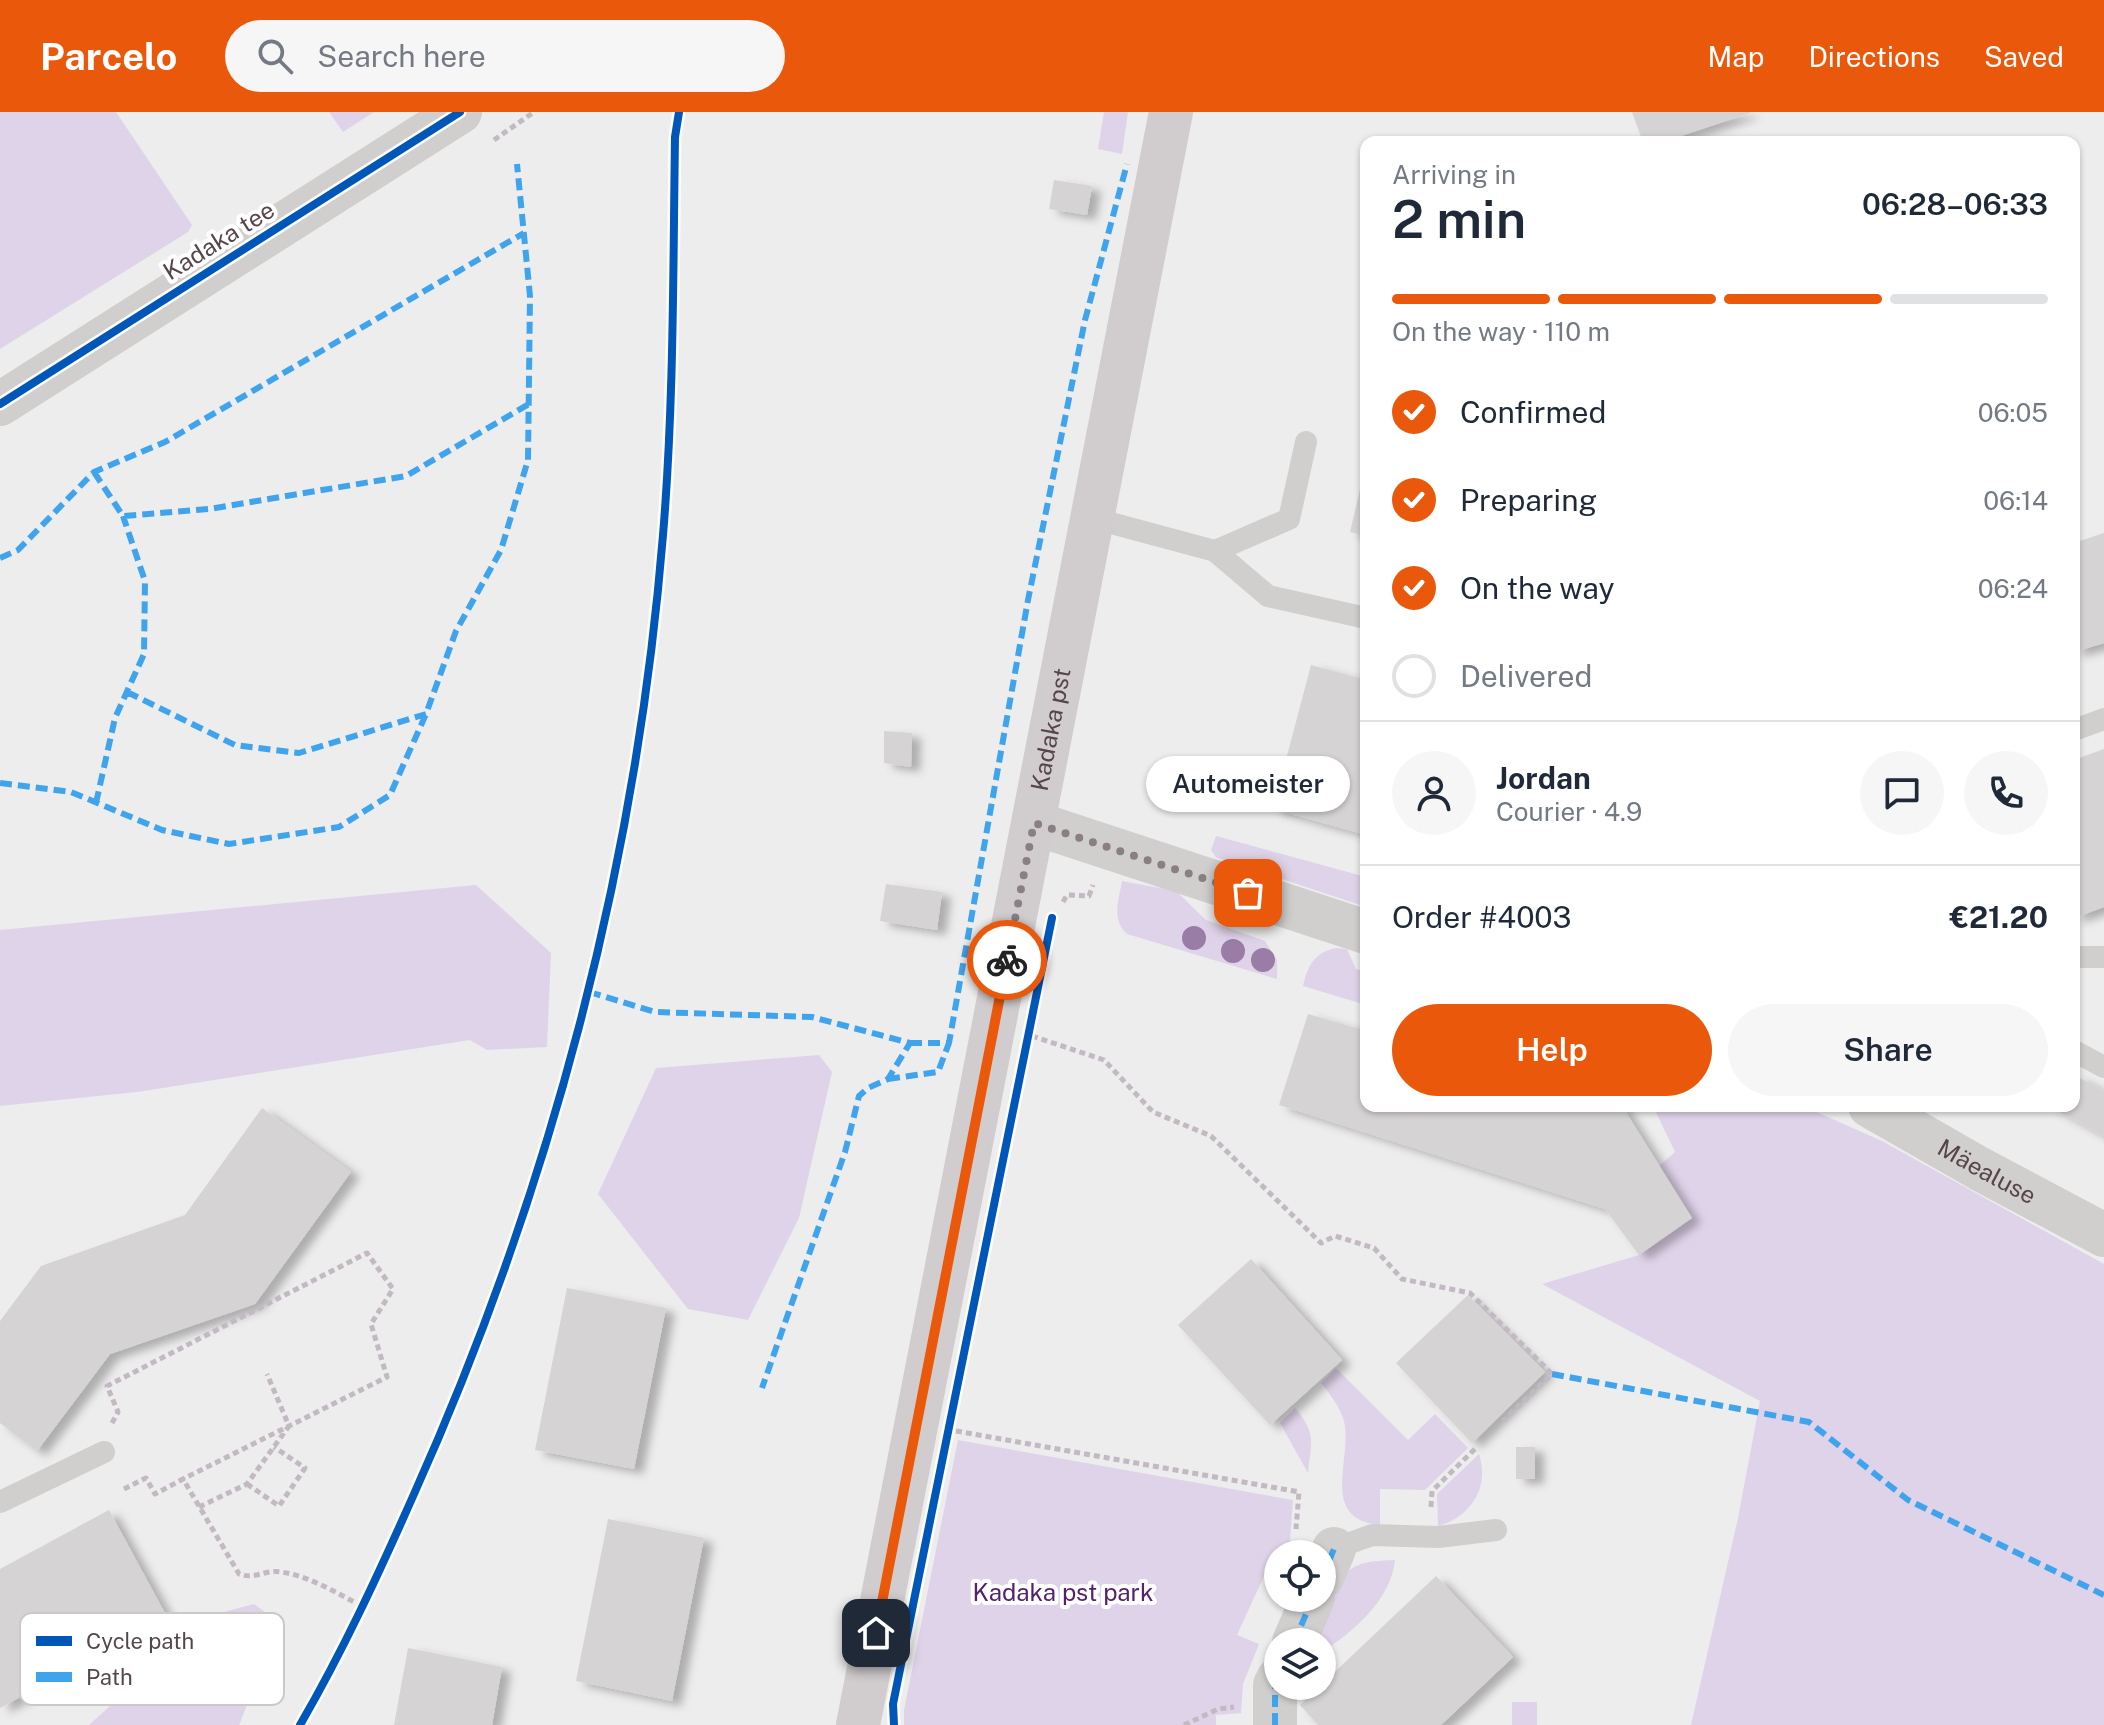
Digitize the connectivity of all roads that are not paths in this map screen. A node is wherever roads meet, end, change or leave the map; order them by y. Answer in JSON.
{"nodes":[{"id":1,"x":460,"y":112,"type":"edge"},
{"id":2,"x":1171,"y":112,"type":"edge"},
{"id":3,"x":0,"y":404,"type":"edge"},
{"id":4,"x":1306,"y":442,"type":"dead end"},
{"id":5,"x":1092,"y":518,"type":"junction"},
{"id":6,"x":1215,"y":551,"type":"junction"},
{"id":7,"x":1360,"y":617,"type":"edge"},
{"id":8,"x":2104,"y":719,"type":"edge"},
{"id":9,"x":2080,"y":728,"type":"edge"},
{"id":10,"x":1034,"y":823,"type":"junction"},
{"id":11,"x":1360,"y":930,"type":"edge"},
{"id":12,"x":2080,"y":957,"type":"edge"},
{"id":13,"x":2104,"y":957,"type":"edge"},
{"id":14,"x":2080,"y":1054,"type":"edge"},
{"id":15,"x":2104,"y":1067,"type":"edge"},
{"id":16,"x":1880,"y":1112,"type":"edge"},
{"id":17,"x":2104,"y":1235,"type":"edge"},
{"id":18,"x":104,"y":1452,"type":"dead end"},
{"id":19,"x":0,"y":1502,"type":"edge"},
{"id":20,"x":1496,"y":1530,"type":"dead end"},
{"id":21,"x":1336,"y":1548,"type":"edge"},
{"id":22,"x":1275,"y":1700,"type":"edge"},
{"id":23,"x":858,"y":1725,"type":"edge"},
{"id":24,"x":1275,"y":1725,"type":"edge"}],
"edges":[{"from":1,"to":3,"type":"street","name":"Kadaka tee"},
{"from":2,"to":5,"type":"main road","name":"Kadaka pst"},
{"from":4,"to":6,"type":"lane"},
{"from":5,"to":6,"type":"lane"},
{"from":5,"to":10,"type":"main road","name":"Kadaka pst"},
{"from":6,"to":7,"type":"lane"},
{"from":8,"to":9,"type":"lane"},
{"from":10,"to":11,"type":"street"},
{"from":10,"to":23,"type":"main road","name":"Kadaka pst"},
{"from":12,"to":13,"type":"lane"},
{"from":14,"to":15,"type":"lane"},
{"from":16,"to":17,"type":"street","name":"Mäealuse"},
{"from":18,"to":19,"type":"lane"},
{"from":20,"to":21,"type":"lane"},
{"from":22,"to":24,"type":"street"}]}
